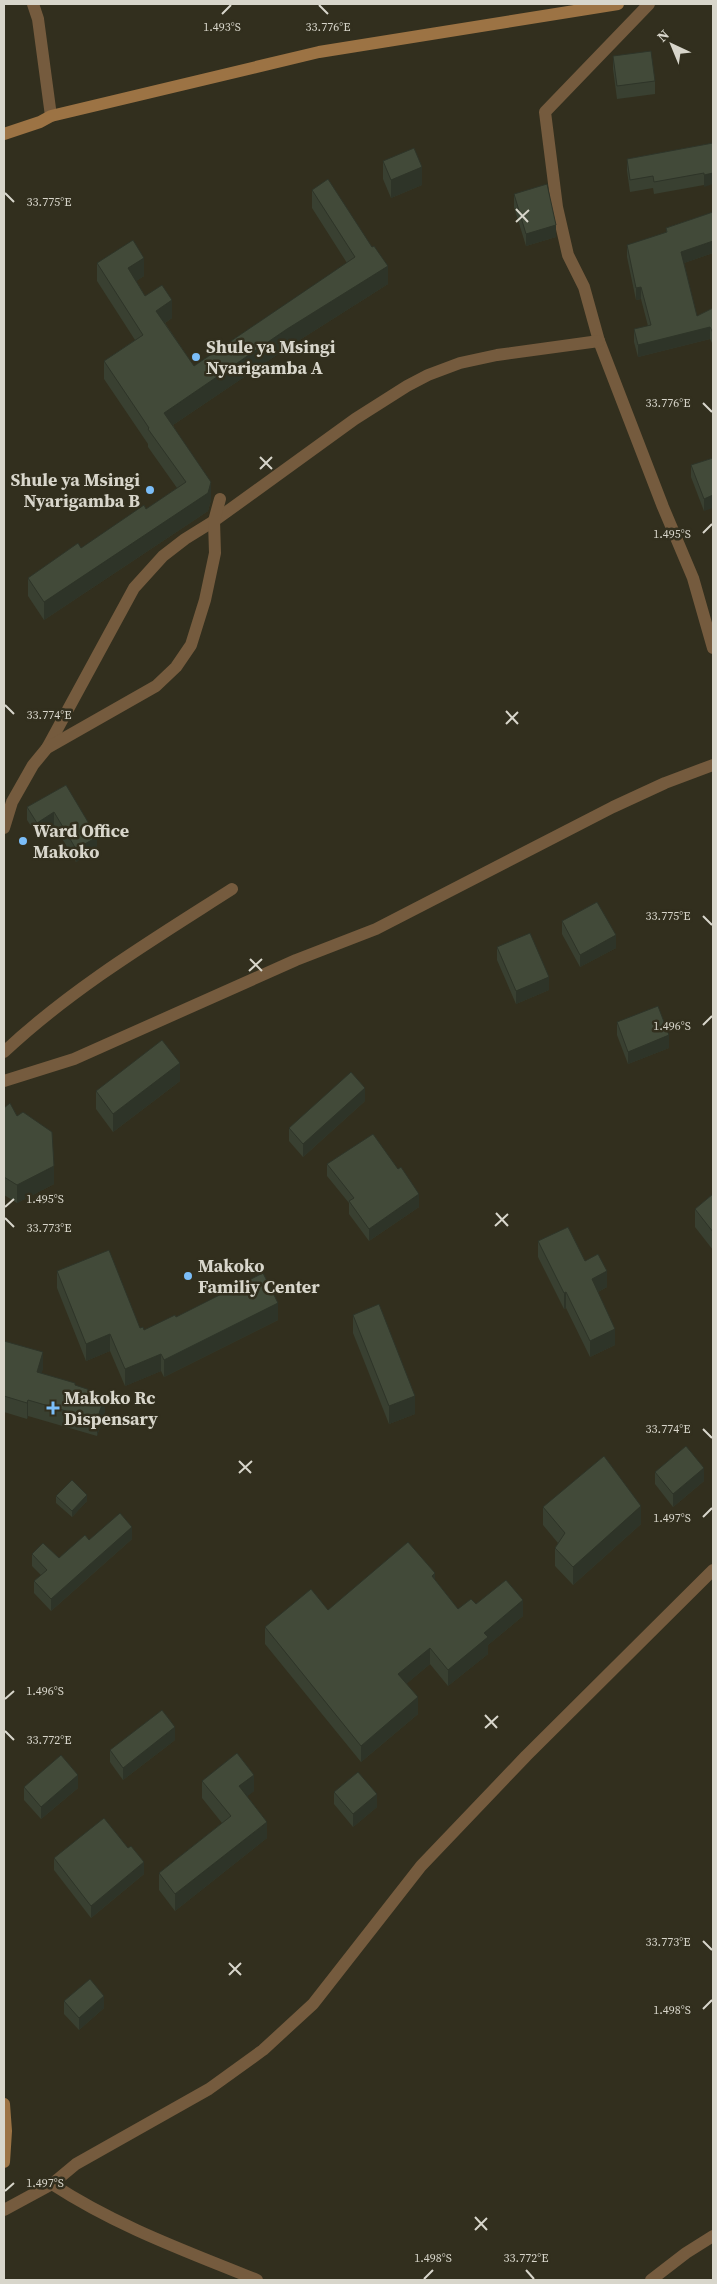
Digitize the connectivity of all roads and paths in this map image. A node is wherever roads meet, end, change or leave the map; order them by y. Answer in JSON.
{"nodes":[{"id":1,"x":33,"y":4,"type":"edge"},
{"id":2,"x":618,"y":4,"type":"edge"},
{"id":3,"x":649,"y":4,"type":"edge"},
{"id":4,"x":50,"y":116,"type":"junction"},
{"id":5,"x":4,"y":134,"type":"edge"},
{"id":6,"x":599,"y":340,"type":"junction"},
{"id":7,"x":220,"y":499,"type":"dead end"},
{"id":8,"x":214,"y":521,"type":"junction"},
{"id":9,"x":713,"y":648,"type":"edge"},
{"id":10,"x":47,"y":748,"type":"junction"},
{"id":11,"x":713,"y":765,"type":"edge"},
{"id":12,"x":4,"y":828,"type":"edge"},
{"id":13,"x":232,"y":889,"type":"dead end"},
{"id":14,"x":4,"y":1052,"type":"edge"},
{"id":15,"x":4,"y":1081,"type":"edge"},
{"id":16,"x":713,"y":1570,"type":"edge"},
{"id":17,"x":4,"y":2104,"type":"edge"},
{"id":18,"x":4,"y":2162,"type":"edge"},
{"id":19,"x":52,"y":2184,"type":"junction"},
{"id":20,"x":4,"y":2210,"type":"edge"},
{"id":21,"x":713,"y":2236,"type":"edge"},
{"id":22,"x":258,"y":2280,"type":"edge"},
{"id":23,"x":651,"y":2280,"type":"edge"}],
"edges":[{"from":1,"to":4,"type":"street"},
{"from":2,"to":4,"type":"street"},
{"from":3,"to":6,"type":"street"},
{"from":4,"to":5,"type":"street"},
{"from":6,"to":8,"type":"street"},
{"from":6,"to":9,"type":"street"},
{"from":7,"to":8,"type":"street"},
{"from":8,"to":10,"type":"street"},
{"from":8,"to":10,"type":"street"},
{"from":10,"to":12,"type":"street"},
{"from":11,"to":15,"type":"street"},
{"from":13,"to":14,"type":"street"},
{"from":16,"to":19,"type":"street"},
{"from":17,"to":18,"type":"street"},
{"from":19,"to":20,"type":"street"},
{"from":19,"to":22,"type":"street"},
{"from":21,"to":23,"type":"street"}]}
